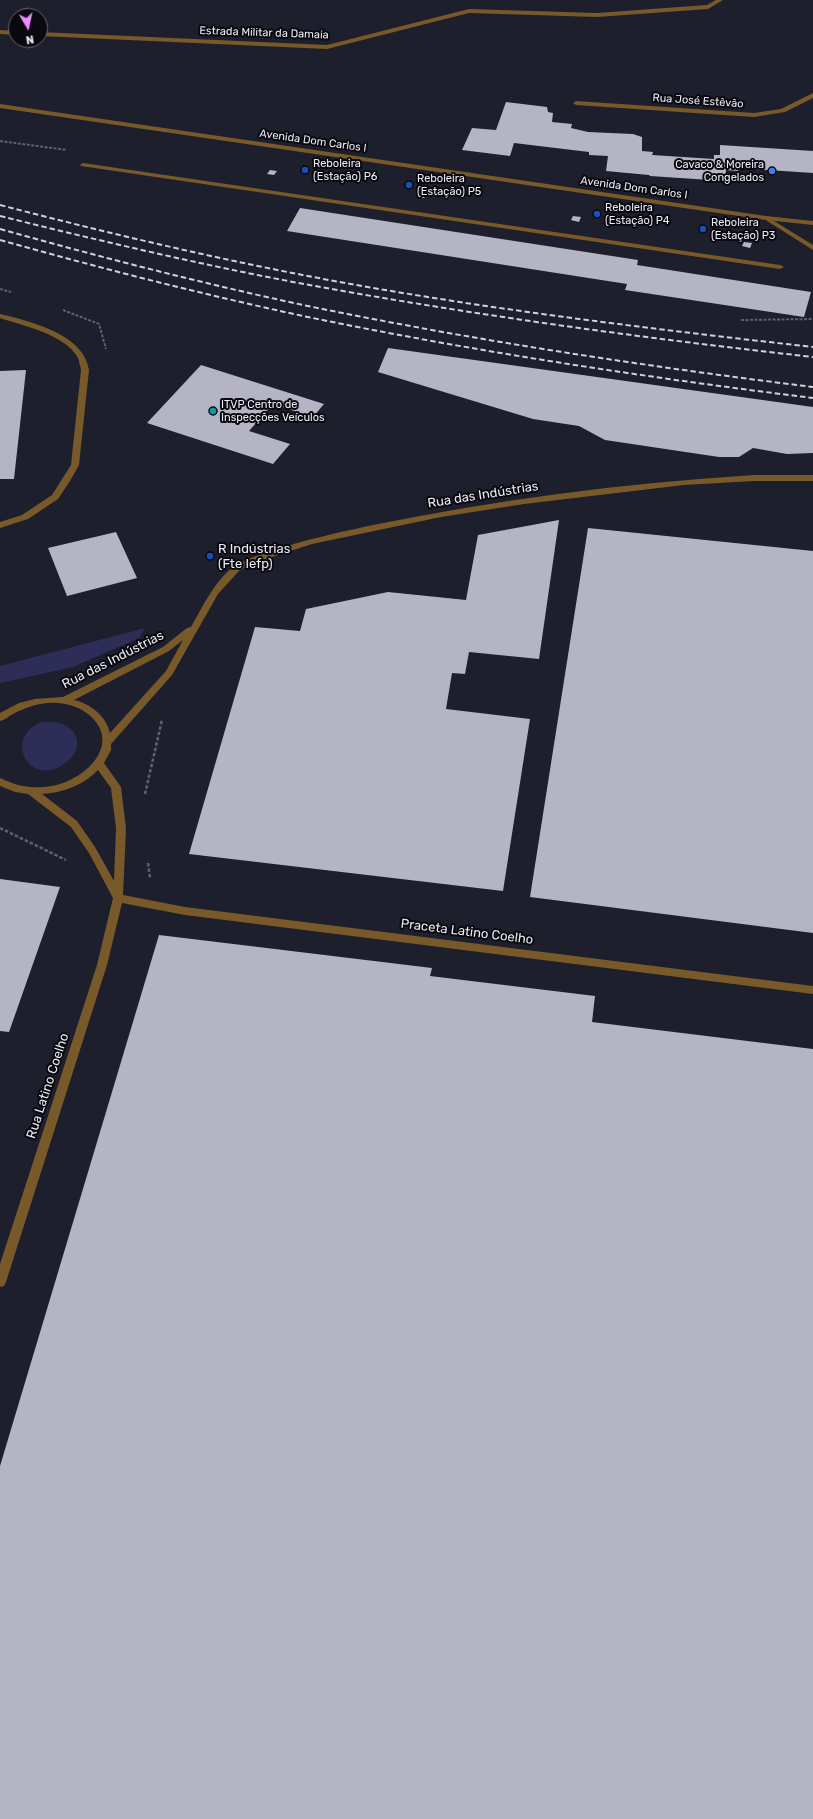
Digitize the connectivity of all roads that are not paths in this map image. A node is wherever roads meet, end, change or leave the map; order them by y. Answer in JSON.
{"nodes":[{"id":1,"x":720,"y":0,"type":"edge"},
{"id":2,"x":48,"y":34,"type":"edge"},
{"id":3,"x":813,"y":95,"type":"edge"},
{"id":4,"x":576,"y":103,"type":"dead end"},
{"id":5,"x":0,"y":106,"type":"edge"},
{"id":6,"x":83,"y":166,"type":"dead end"},
{"id":7,"x":766,"y":218,"type":"junction"},
{"id":8,"x":813,"y":223,"type":"edge"},
{"id":9,"x":813,"y":248,"type":"edge"},
{"id":10,"x":780,"y":267,"type":"dead end"},
{"id":11,"x":0,"y":316,"type":"edge"},
{"id":12,"x":813,"y":478,"type":"edge"},
{"id":13,"x":0,"y":525,"type":"edge"},
{"id":14,"x":194,"y":628,"type":"junction"},
{"id":15,"x":63,"y":701,"type":"junction"},
{"id":16,"x":2,"y":715,"type":"edge"},
{"id":17,"x":107,"y":743,"type":"junction"},
{"id":18,"x":99,"y":764,"type":"junction"},
{"id":19,"x":0,"y":782,"type":"edge"},
{"id":20,"x":32,"y":792,"type":"junction"},
{"id":21,"x":118,"y":898,"type":"junction"},
{"id":22,"x":813,"y":990,"type":"edge"},
{"id":23,"x":0,"y":1282,"type":"edge"}],
"edges":[{"from":1,"to":2,"type":"street","name":"Estrada Militar da Damaia"},
{"from":3,"to":4,"type":"street","name":"Rua José Estêvão"},
{"from":5,"to":7,"type":"street","name":"Avenida Dom Carlos I"},
{"from":6,"to":10,"type":"street"},
{"from":7,"to":8,"type":"street","name":"Avenida Dom Carlos I"},
{"from":7,"to":9,"type":"street"},
{"from":11,"to":13,"type":"street"},
{"from":12,"to":14,"type":"street","name":"Rua das Indústrias"},
{"from":14,"to":15,"type":"street","name":"Rua das Indústrias"},
{"from":14,"to":17,"type":"street","name":"Rua das Indústrias"},
{"from":15,"to":16,"type":"street"},
{"from":15,"to":17,"type":"street"},
{"from":17,"to":18,"type":"street"},
{"from":18,"to":20,"type":"street"},
{"from":18,"to":21,"type":"street","name":"Rua Latino Coelho"},
{"from":19,"to":20,"type":"street"},
{"from":20,"to":21,"type":"street"},
{"from":21,"to":22,"type":"street","name":"Praceta Latino Coelho"},
{"from":21,"to":23,"type":"street","name":"Rua Latino Coelho"}]}
